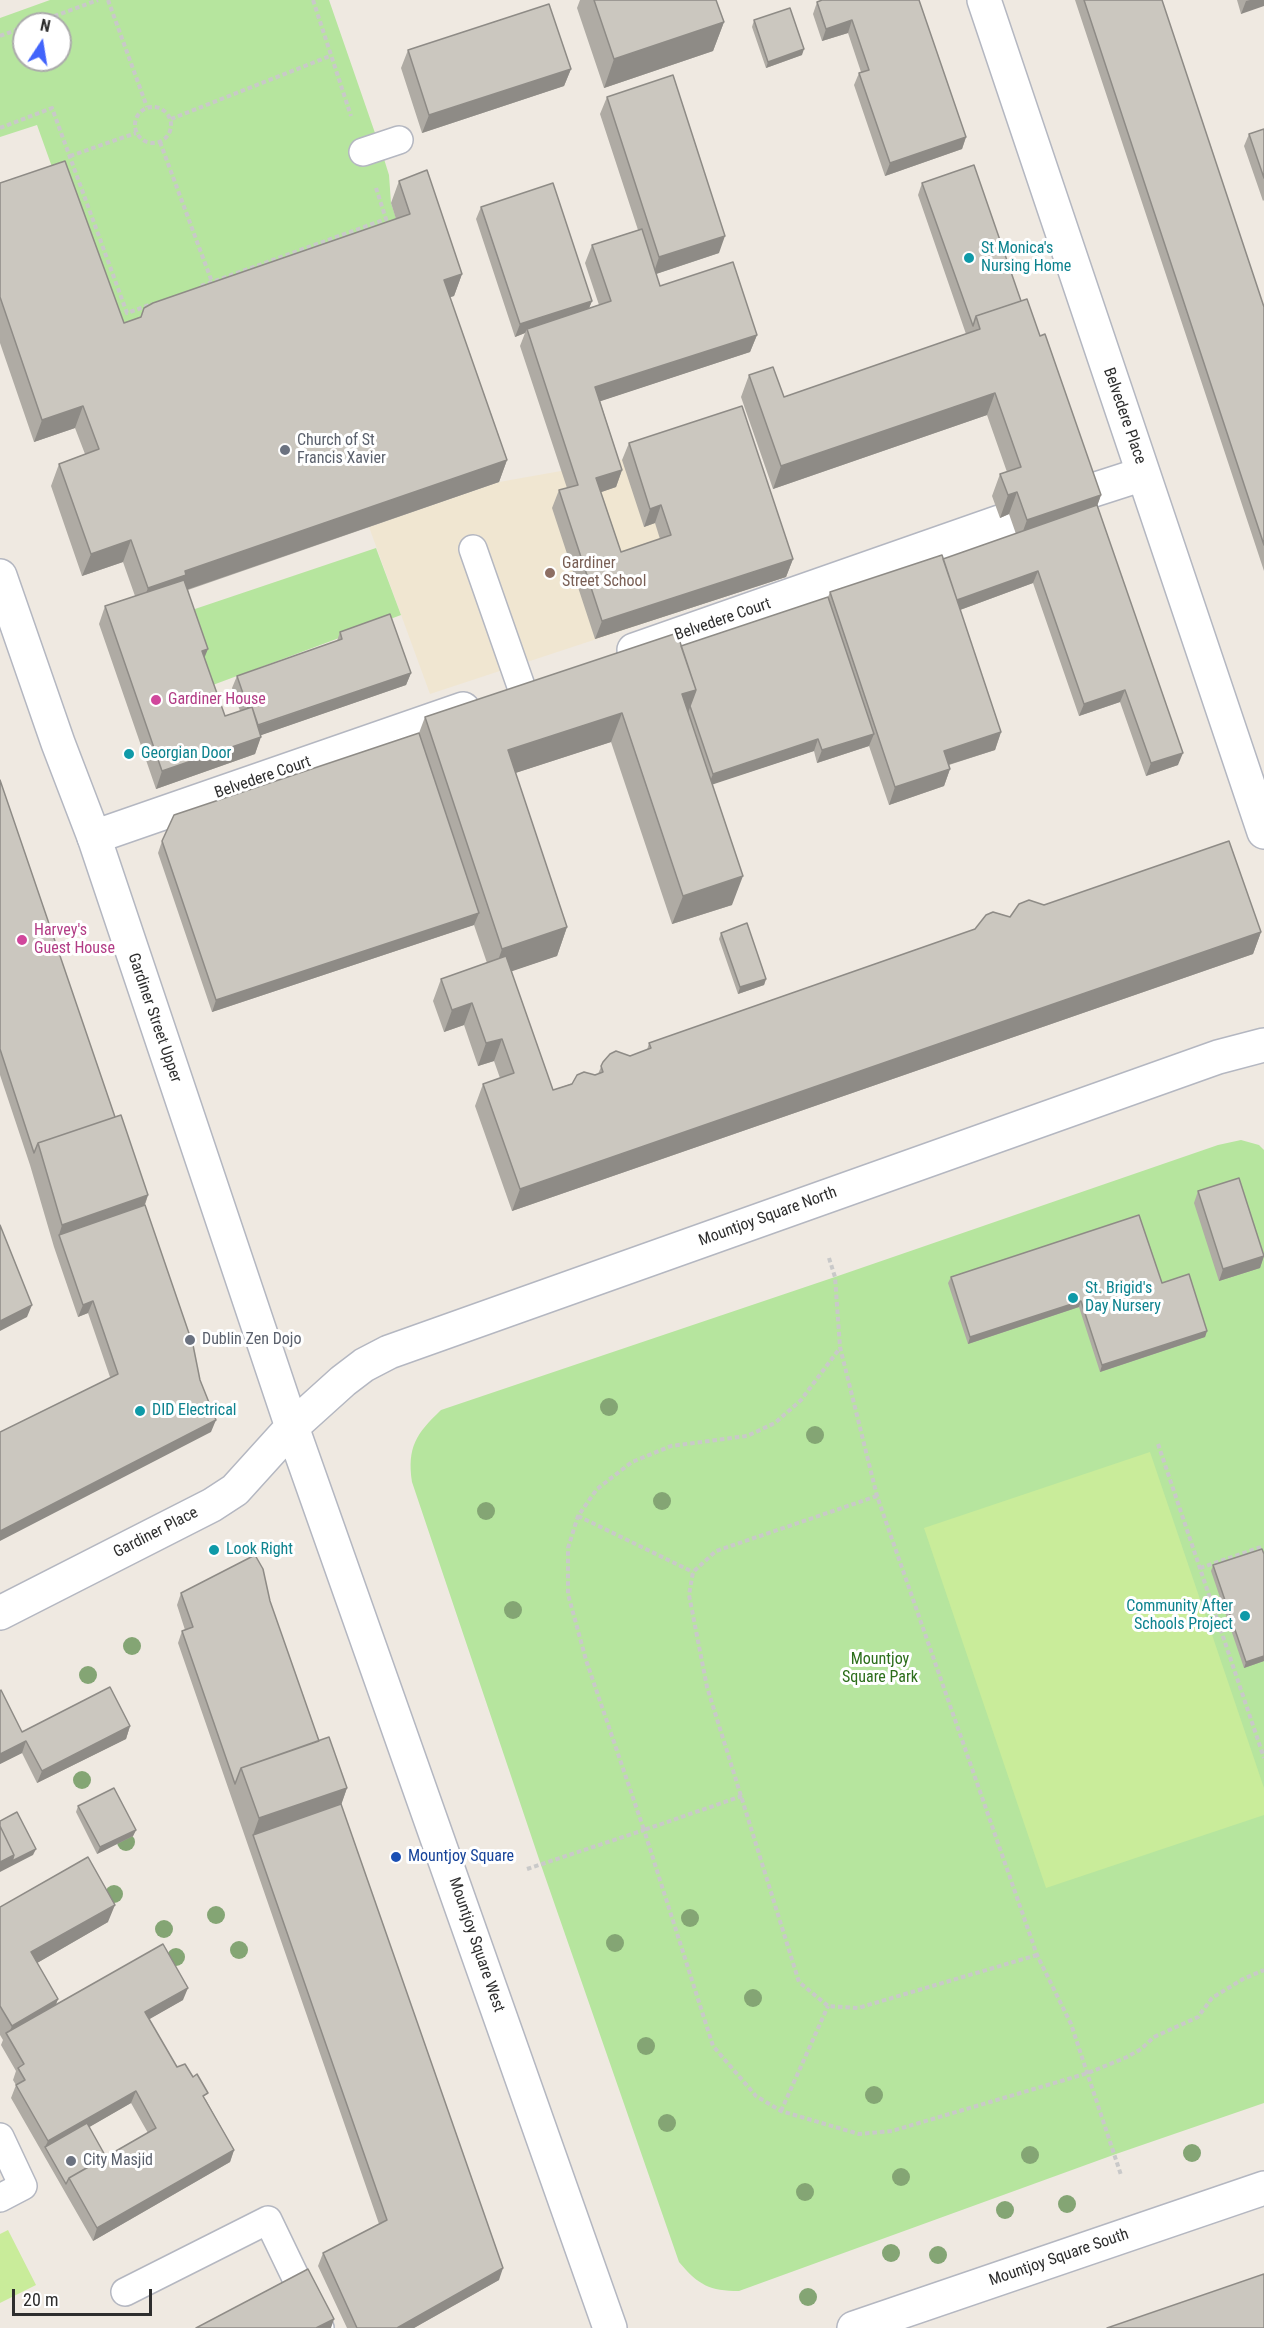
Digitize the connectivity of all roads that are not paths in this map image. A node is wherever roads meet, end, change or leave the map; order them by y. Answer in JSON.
{"nodes":[{"id":1,"x":984,"y":0,"type":"edge"},
{"id":2,"x":399,"y":140,"type":"dead end"},
{"id":3,"x":363,"y":152,"type":"road end"},
{"id":4,"x":1143,"y":474,"type":"junction"},
{"id":5,"x":1084,"y":493,"type":"edge"},
{"id":6,"x":1011,"y":518,"type":"edge"},
{"id":7,"x":473,"y":549,"type":"dead end"},
{"id":8,"x":0,"y":576,"type":"edge"},
{"id":9,"x":610,"y":658,"type":"edge"},
{"id":10,"x":555,"y":677,"type":"edge"},
{"id":11,"x":522,"y":689,"type":"junction"},
{"id":12,"x":1264,"y":832,"type":"edge"},
{"id":13,"x":94,"y":837,"type":"junction"},
{"id":14,"x":1264,"y":1045,"type":"edge"},
{"id":15,"x":292,"y":1427,"type":"junction"},
{"id":16,"x":0,"y":1613,"type":"edge"},
{"id":17,"x":0,"y":2137,"type":"edge"},
{"id":18,"x":1264,"y":2188,"type":"edge"},
{"id":19,"x":12,"y":2192,"type":"edge"},
{"id":20,"x":125,"y":2292,"type":"dead end"},
{"id":21,"x":605,"y":2326,"type":"edge"},
{"id":22,"x":320,"y":2328,"type":"edge"},
{"id":23,"x":854,"y":2328,"type":"edge"}],
"edges":[{"from":1,"to":4,"type":"street","name":"Belvedere Place"},
{"from":2,"to":3,"type":"lane"},
{"from":4,"to":5,"type":"street"},
{"from":4,"to":12,"type":"street","name":"Belvedere Place"},
{"from":6,"to":9,"type":"street","name":"Belvedere Court"},
{"from":7,"to":11,"type":"lane"},
{"from":8,"to":13,"type":"street","name":"Gardiner Street Upper"},
{"from":10,"to":11,"type":"street","name":"Belvedere Court"},
{"from":11,"to":13,"type":"street","name":"Belvedere Court"},
{"from":13,"to":15,"type":"street","name":"Gardiner Street Upper"},
{"from":14,"to":15,"type":"street","name":"Mountjoy Square North"},
{"from":15,"to":16,"type":"street","name":"Gardiner Place"},
{"from":15,"to":21,"type":"street","name":"Mountjoy Square West"},
{"from":17,"to":19,"type":"lane"},
{"from":18,"to":23,"type":"street","name":"Mountjoy Square South"},
{"from":20,"to":22,"type":"lane"}]}
